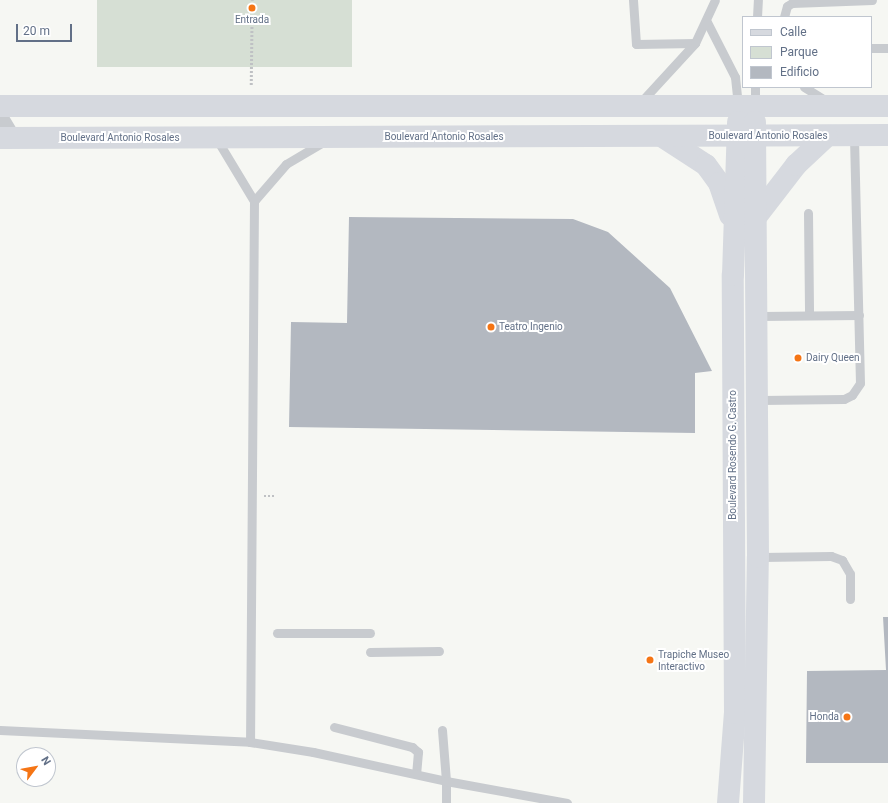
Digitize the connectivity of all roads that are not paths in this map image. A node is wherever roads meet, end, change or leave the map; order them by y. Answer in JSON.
{"nodes":[{"id":1,"x":633,"y":0,"type":"edge"},
{"id":2,"x":715,"y":0,"type":"edge"},
{"id":3,"x":758,"y":0,"type":"edge"},
{"id":4,"x":872,"y":0,"type":"edge"},
{"id":5,"x":757,"y":16,"type":"edge"},
{"id":6,"x":784,"y":16,"type":"edge"},
{"id":7,"x":707,"y":22,"type":"junction"},
{"id":8,"x":696,"y":43,"type":"junction"},
{"id":9,"x":872,"y":48,"type":"edge"},
{"id":10,"x":888,"y":48,"type":"edge"},
{"id":11,"x":806,"y":88,"type":"edge"},
{"id":12,"x":749,"y":100,"type":"edge"},
{"id":13,"x":0,"y":106,"type":"edge"},
{"id":14,"x":636,"y":106,"type":"junction"},
{"id":15,"x":834,"y":106,"type":"junction"},
{"id":16,"x":888,"y":106,"type":"edge"},
{"id":17,"x":0,"y":118,"type":"edge"},
{"id":18,"x":662,"y":136,"type":"junction"},
{"id":19,"x":747,"y":136,"type":"junction"},
{"id":20,"x":827,"y":136,"type":"junction"},
{"id":21,"x":854,"y":136,"type":"junction"},
{"id":22,"x":888,"y":136,"type":"edge"},
{"id":23,"x":216,"y":137,"type":"junction"},
{"id":24,"x":333,"y":137,"type":"junction"},
{"id":25,"x":6,"y":138,"type":"edge"},
{"id":26,"x":254,"y":201,"type":"junction"},
{"id":27,"x":808,"y":213,"type":"dead end"},
{"id":28,"x":756,"y":217,"type":"junction"},
{"id":29,"x":734,"y":225,"type":"junction"},
{"id":30,"x":809,"y":315,"type":"junction"},
{"id":31,"x":859,"y":315,"type":"junction"},
{"id":32,"x":756,"y":316,"type":"junction"},
{"id":33,"x":757,"y":400,"type":"junction"},
{"id":34,"x":758,"y":557,"type":"junction"},
{"id":35,"x":850,"y":599,"type":"dead end"},
{"id":36,"x":277,"y":633,"type":"dead end"},
{"id":37,"x":370,"y":633,"type":"dead end"},
{"id":38,"x":439,"y":651,"type":"dead end"},
{"id":39,"x":370,"y":652,"type":"dead end"},
{"id":40,"x":334,"y":727,"type":"dead end"},
{"id":41,"x":0,"y":730,"type":"edge"},
{"id":42,"x":442,"y":730,"type":"dead end"},
{"id":43,"x":250,"y":742,"type":"junction"},
{"id":44,"x":416,"y":774,"type":"junction"},
{"id":45,"x":446,"y":781,"type":"junction"},
{"id":46,"x":446,"y":803,"type":"edge"},
{"id":47,"x":567,"y":803,"type":"edge"},
{"id":48,"x":728,"y":803,"type":"edge"},
{"id":49,"x":754,"y":803,"type":"edge"}],
"edges":[{"from":1,"to":8,"type":"lane"},
{"from":2,"to":7,"type":"lane"},
{"from":3,"to":5,"type":"lane"},
{"from":4,"to":6,"type":"lane"},
{"from":7,"to":8,"type":"lane"},
{"from":7,"to":12,"type":"lane"},
{"from":8,"to":14,"type":"lane"},
{"from":9,"to":10,"type":"lane"},
{"from":11,"to":15,"type":"lane"},
{"from":12,"to":14,"type":"main road"},
{"from":12,"to":15,"type":"main road"},
{"from":12,"to":19,"type":"main road","name":"Boulevard Rosendo G. Castro"},
{"from":13,"to":14,"type":"main road"},
{"from":15,"to":16,"type":"main road"},
{"from":17,"to":25,"type":"street"},
{"from":18,"to":19,"type":"main road","name":"Boulevard Antonio Rosales"},
{"from":18,"to":24,"type":"main road","name":"Boulevard Antonio Rosales"},
{"from":18,"to":29,"type":"main road"},
{"from":19,"to":20,"type":"main road","name":"Boulevard Antonio Rosales"},
{"from":19,"to":28,"type":"main road","name":"Boulevard Rosendo G. Castro"},
{"from":19,"to":29,"type":"main road","name":"Boulevard Rosendo G. Castro"},
{"from":20,"to":21,"type":"main road","name":"Boulevard Antonio Rosales"},
{"from":20,"to":28,"type":"main road"},
{"from":21,"to":22,"type":"main road","name":"Boulevard Antonio Rosales"},
{"from":21,"to":31,"type":"lane"},
{"from":23,"to":24,"type":"main road","name":"Boulevard Antonio Rosales"},
{"from":23,"to":25,"type":"main road","name":"Boulevard Antonio Rosales"},
{"from":23,"to":26,"type":"lane"},
{"from":24,"to":26,"type":"lane"},
{"from":26,"to":43,"type":"lane"},
{"from":27,"to":30,"type":"lane"},
{"from":28,"to":32,"type":"main road","name":"Boulevard Rosendo G. Castro"},
{"from":29,"to":48,"type":"main road","name":"Boulevard Rosendo G. Castro"},
{"from":30,"to":31,"type":"lane"},
{"from":30,"to":32,"type":"lane"},
{"from":31,"to":33,"type":"lane"},
{"from":32,"to":33,"type":"main road","name":"Boulevard Rosendo G. Castro"},
{"from":33,"to":34,"type":"main road","name":"Boulevard Rosendo G. Castro"},
{"from":34,"to":35,"type":"lane"},
{"from":34,"to":49,"type":"main road","name":"Boulevard Rosendo G. Castro"},
{"from":36,"to":37,"type":"lane"},
{"from":38,"to":39,"type":"lane"},
{"from":40,"to":44,"type":"lane"},
{"from":41,"to":43,"type":"lane"},
{"from":42,"to":45,"type":"lane"},
{"from":43,"to":44,"type":"lane"},
{"from":44,"to":45,"type":"lane"},
{"from":45,"to":46,"type":"lane"},
{"from":45,"to":47,"type":"lane"}]}
